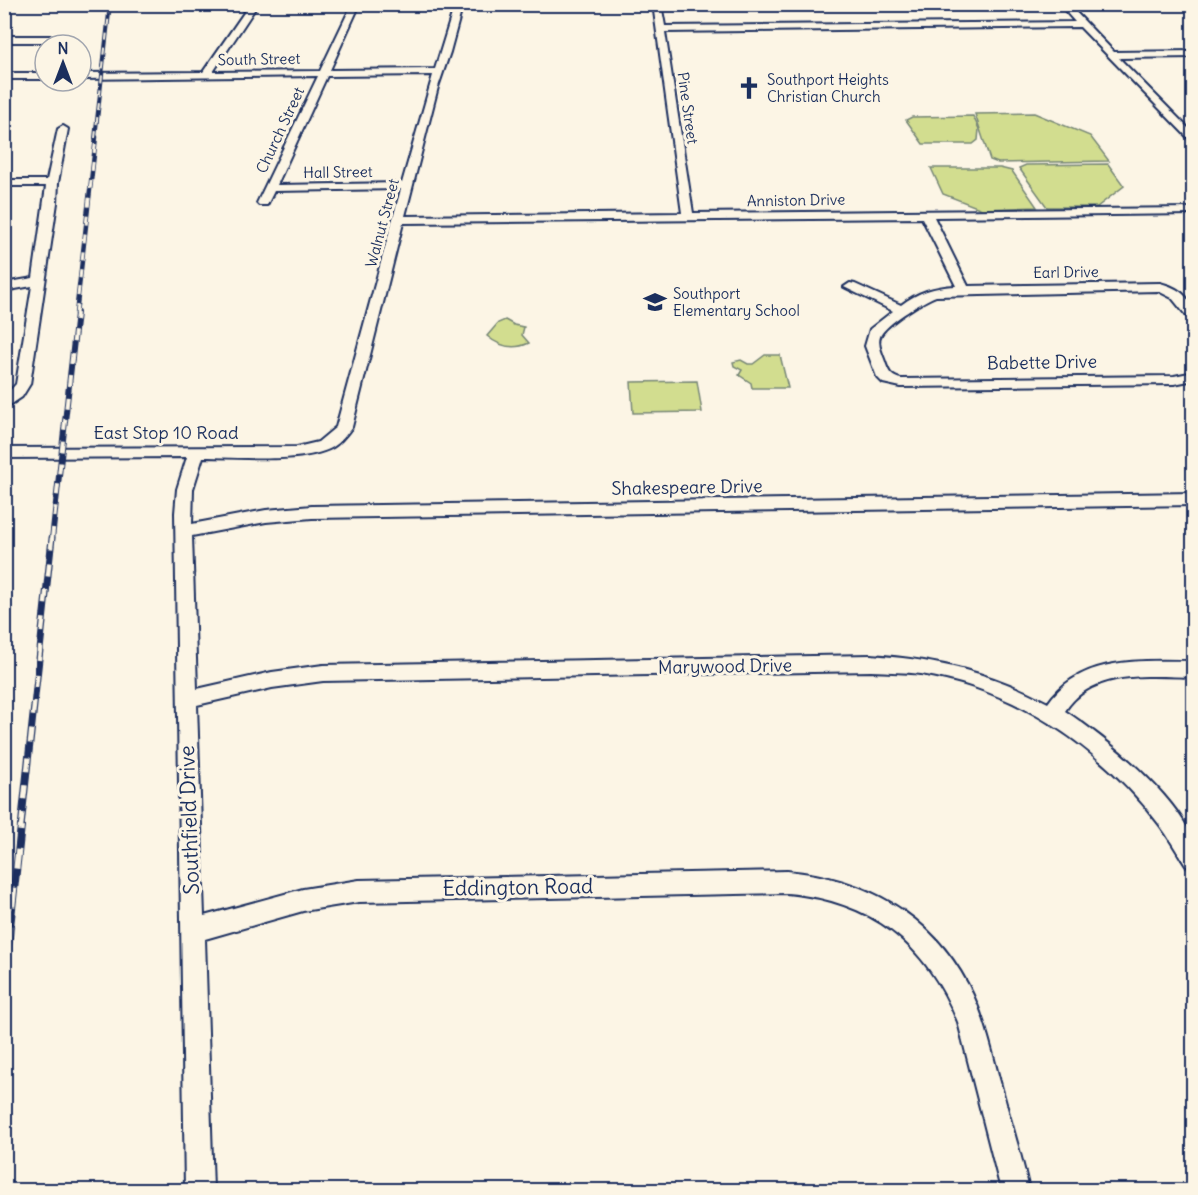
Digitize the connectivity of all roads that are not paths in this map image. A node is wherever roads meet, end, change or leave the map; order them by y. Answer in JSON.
{"nodes":[{"id":1,"x":254,"y":4,"type":"edge"},
{"id":2,"x":356,"y":4,"type":"edge"},
{"id":3,"x":459,"y":4,"type":"edge"},
{"id":4,"x":657,"y":4,"type":"edge"},
{"id":5,"x":1063,"y":4,"type":"edge"},
{"id":6,"x":1082,"y":24,"type":"junction"},
{"id":7,"x":661,"y":28,"type":"junction"},
{"id":8,"x":4,"y":39,"type":"edge"},
{"id":9,"x":33,"y":39,"type":"edge"},
{"id":10,"x":1194,"y":54,"type":"edge"},
{"id":11,"x":1111,"y":55,"type":"junction"},
{"id":12,"x":438,"y":72,"type":"junction"},
{"id":13,"x":323,"y":73,"type":"junction"},
{"id":14,"x":206,"y":75,"type":"junction"},
{"id":15,"x":4,"y":76,"type":"edge"},
{"id":16,"x":33,"y":76,"type":"edge"},
{"id":17,"x":93,"y":76,"type":"edge"},
{"id":18,"x":1180,"y":127,"type":"junction"},
{"id":19,"x":1194,"y":127,"type":"edge"},
{"id":20,"x":63,"y":129,"type":"dead end"},
{"id":21,"x":1194,"y":141,"type":"edge"},
{"id":22,"x":4,"y":183,"type":"edge"},
{"id":23,"x":407,"y":186,"type":"junction"},
{"id":24,"x":52,"y":188,"type":"junction"},
{"id":25,"x":270,"y":188,"type":"junction"},
{"id":26,"x":4,"y":193,"type":"edge"},
{"id":27,"x":263,"y":203,"type":"dead end"},
{"id":28,"x":1194,"y":211,"type":"edge"},
{"id":29,"x":926,"y":214,"type":"junction"},
{"id":30,"x":688,"y":217,"type":"junction"},
{"id":31,"x":398,"y":220,"type":"junction"},
{"id":32,"x":39,"y":281,"type":"junction"},
{"id":33,"x":4,"y":287,"type":"edge"},
{"id":34,"x":850,"y":287,"type":"dead end"},
{"id":35,"x":964,"y":290,"type":"junction"},
{"id":36,"x":901,"y":310,"type":"junction"},
{"id":37,"x":1194,"y":316,"type":"edge"},
{"id":38,"x":1194,"y":376,"type":"edge"},
{"id":39,"x":891,"y":381,"type":"joint"},
{"id":40,"x":4,"y":405,"type":"edge"},
{"id":41,"x":327,"y":445,"type":"joint"},
{"id":42,"x":197,"y":451,"type":"junction"},
{"id":43,"x":4,"y":453,"type":"edge"},
{"id":44,"x":1194,"y":499,"type":"edge"},
{"id":45,"x":184,"y":531,"type":"junction"},
{"id":46,"x":1194,"y":669,"type":"edge"},
{"id":47,"x":186,"y":699,"type":"junction"},
{"id":48,"x":1052,"y":714,"type":"junction"},
{"id":49,"x":1194,"y":859,"type":"edge"},
{"id":50,"x":192,"y":931,"type":"junction"},
{"id":51,"x":199,"y":1191,"type":"edge"},
{"id":52,"x":1015,"y":1191,"type":"edge"}],
"edges":[{"from":1,"to":14,"type":"street"},
{"from":2,"to":13,"type":"street","name":"Church Street"},
{"from":3,"to":12,"type":"street","name":"Walnut Street"},
{"from":4,"to":7,"type":"street","name":"Pine Street"},
{"from":5,"to":6,"type":"street"},
{"from":6,"to":7,"type":"street"},
{"from":6,"to":11,"type":"street"},
{"from":7,"to":30,"type":"street","name":"Pine Street"},
{"from":8,"to":9,"type":"street"},
{"from":10,"to":11,"type":"street"},
{"from":11,"to":18,"type":"street"},
{"from":12,"to":13,"type":"street","name":"South Street"},
{"from":12,"to":23,"type":"street","name":"Walnut Street"},
{"from":13,"to":14,"type":"street","name":"South Street"},
{"from":13,"to":25,"type":"street","name":"Church Street"},
{"from":14,"to":17,"type":"street","name":"South Street"},
{"from":15,"to":16,"type":"street"},
{"from":18,"to":19,"type":"street"},
{"from":18,"to":21,"type":"street"},
{"from":20,"to":24,"type":"street"},
{"from":22,"to":24,"type":"street"},
{"from":23,"to":25,"type":"street","name":"Hall Street"},
{"from":23,"to":31,"type":"street","name":"Walnut Street"},
{"from":24,"to":26,"type":"street"},
{"from":24,"to":32,"type":"street"},
{"from":25,"to":27,"type":"street","name":"Church Street"},
{"from":28,"to":29,"type":"street","name":"Anniston Drive"},
{"from":29,"to":30,"type":"street","name":"Anniston Drive"},
{"from":29,"to":35,"type":"street"},
{"from":30,"to":31,"type":"street","name":"Anniston Drive"},
{"from":31,"to":41,"type":"street","name":"Walnut Street"},
{"from":32,"to":33,"type":"street"},
{"from":32,"to":40,"type":"street"},
{"from":34,"to":36,"type":"street"},
{"from":35,"to":36,"type":"street","name":"Earl Drive"},
{"from":35,"to":37,"type":"street","name":"Earl Drive"},
{"from":36,"to":39,"type":"street","name":"Earl Drive"},
{"from":38,"to":39,"type":"street","name":"Babette Drive"},
{"from":41,"to":42,"type":"street","name":"East Stop 10 Road"},
{"from":42,"to":43,"type":"street","name":"East Stop 10 Road"},
{"from":42,"to":45,"type":"street","name":"Southfield Drive"},
{"from":44,"to":45,"type":"street","name":"Shakespeare Drive"},
{"from":45,"to":47,"type":"street","name":"Southfield Drive"},
{"from":46,"to":48,"type":"street"},
{"from":47,"to":48,"type":"street","name":"Marywood Drive"},
{"from":47,"to":50,"type":"street","name":"Southfield Drive"},
{"from":48,"to":49,"type":"street","name":"Marywood Drive"},
{"from":50,"to":51,"type":"street","name":"Southfield Drive"},
{"from":50,"to":52,"type":"street","name":"Eddington Road"}]}
